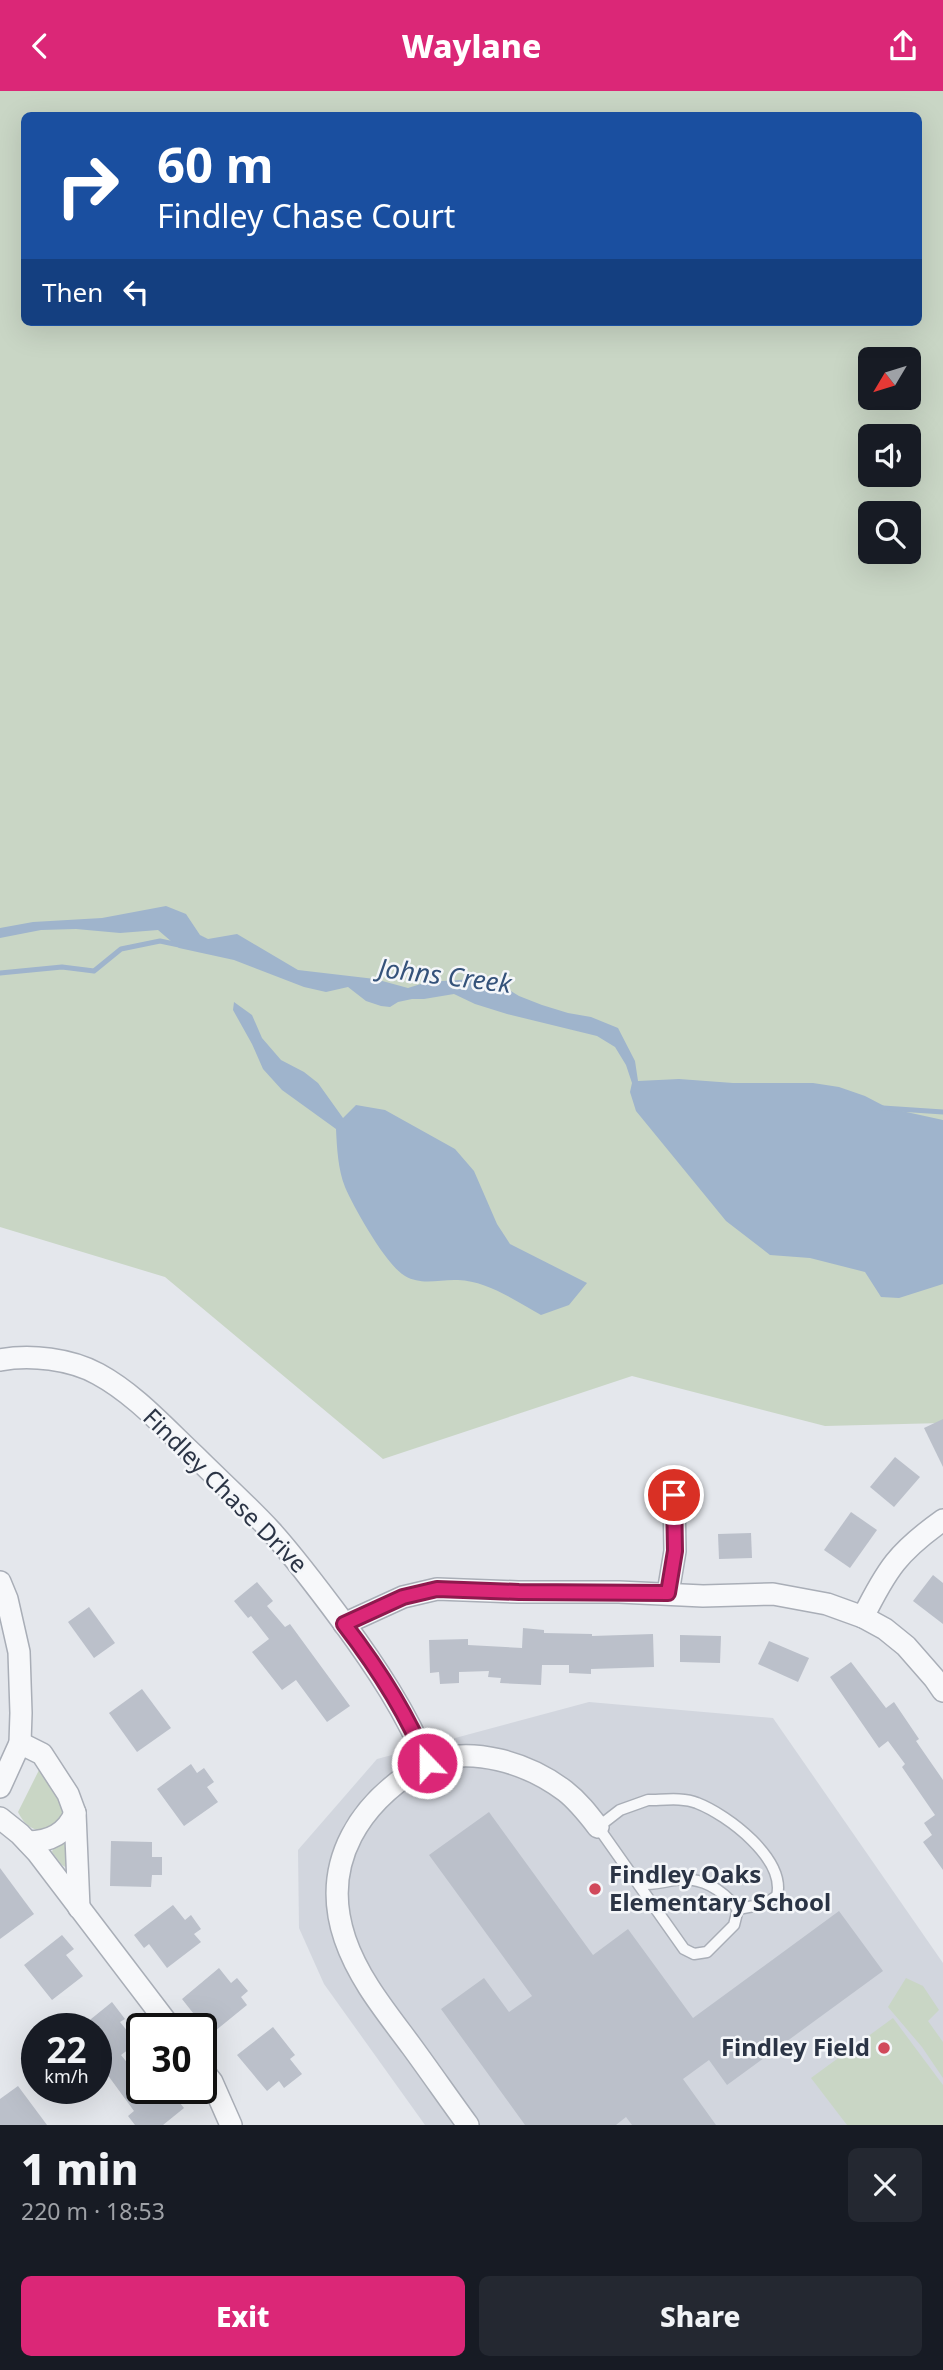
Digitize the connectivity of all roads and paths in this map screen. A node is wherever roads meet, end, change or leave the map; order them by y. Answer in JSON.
{"nodes":[{"id":1,"x":0,"y":1360,"type":"edge"},
{"id":2,"x":674,"y":1495,"type":"dead end"},
{"id":3,"x":943,"y":1520,"type":"edge"},
{"id":4,"x":0,"y":1582,"type":"edge"},
{"id":5,"x":668,"y":1593,"type":"junction"},
{"id":6,"x":863,"y":1617,"type":"junction"},
{"id":7,"x":344,"y":1624,"type":"junction"},
{"id":8,"x":943,"y":1691,"type":"edge"},
{"id":9,"x":20,"y":1743,"type":"junction"},
{"id":10,"x":427,"y":1763,"type":"junction"},
{"id":11,"x":0,"y":1787,"type":"edge"},
{"id":12,"x":75,"y":1813,"type":"junction"},
{"id":13,"x":0,"y":1818,"type":"edge"},
{"id":14,"x":598,"y":1827,"type":"junction"},
{"id":15,"x":27,"y":1842,"type":"junction"},
{"id":16,"x":630,"y":1874,"type":"junction"},
{"id":17,"x":79,"y":1908,"type":"junction"},
{"id":18,"x":738,"y":1909,"type":"junction"},
{"id":19,"x":160,"y":2013,"type":"edge"},
{"id":20,"x":217,"y":2093,"type":"edge"},
{"id":21,"x":231,"y":2125,"type":"edge"},
{"id":22,"x":468,"y":2125,"type":"edge"}],
"edges":[{"from":1,"to":7,"type":"street","name":"Findley Chase Drive"},
{"from":2,"to":5,"type":"street"},
{"from":3,"to":6,"type":"street"},
{"from":4,"to":9,"type":"street"},
{"from":5,"to":6,"type":"street"},
{"from":5,"to":7,"type":"street"},
{"from":6,"to":8,"type":"street"},
{"from":7,"to":10,"type":"street","name":"Findley Chase Drive"},
{"from":9,"to":11,"type":"street"},
{"from":9,"to":12,"type":"street"},
{"from":10,"to":14,"type":"street"},
{"from":10,"to":22,"type":"street"},
{"from":12,"to":15,"type":"street"},
{"from":12,"to":17,"type":"street"},
{"from":13,"to":15,"type":"street"},
{"from":14,"to":16,"type":"lane"},
{"from":14,"to":18,"type":"lane"},
{"from":15,"to":17,"type":"street"},
{"from":16,"to":18,"type":"lane"},
{"from":16,"to":18,"type":"lane"},
{"from":17,"to":19,"type":"street"},
{"from":20,"to":21,"type":"street"}]}
